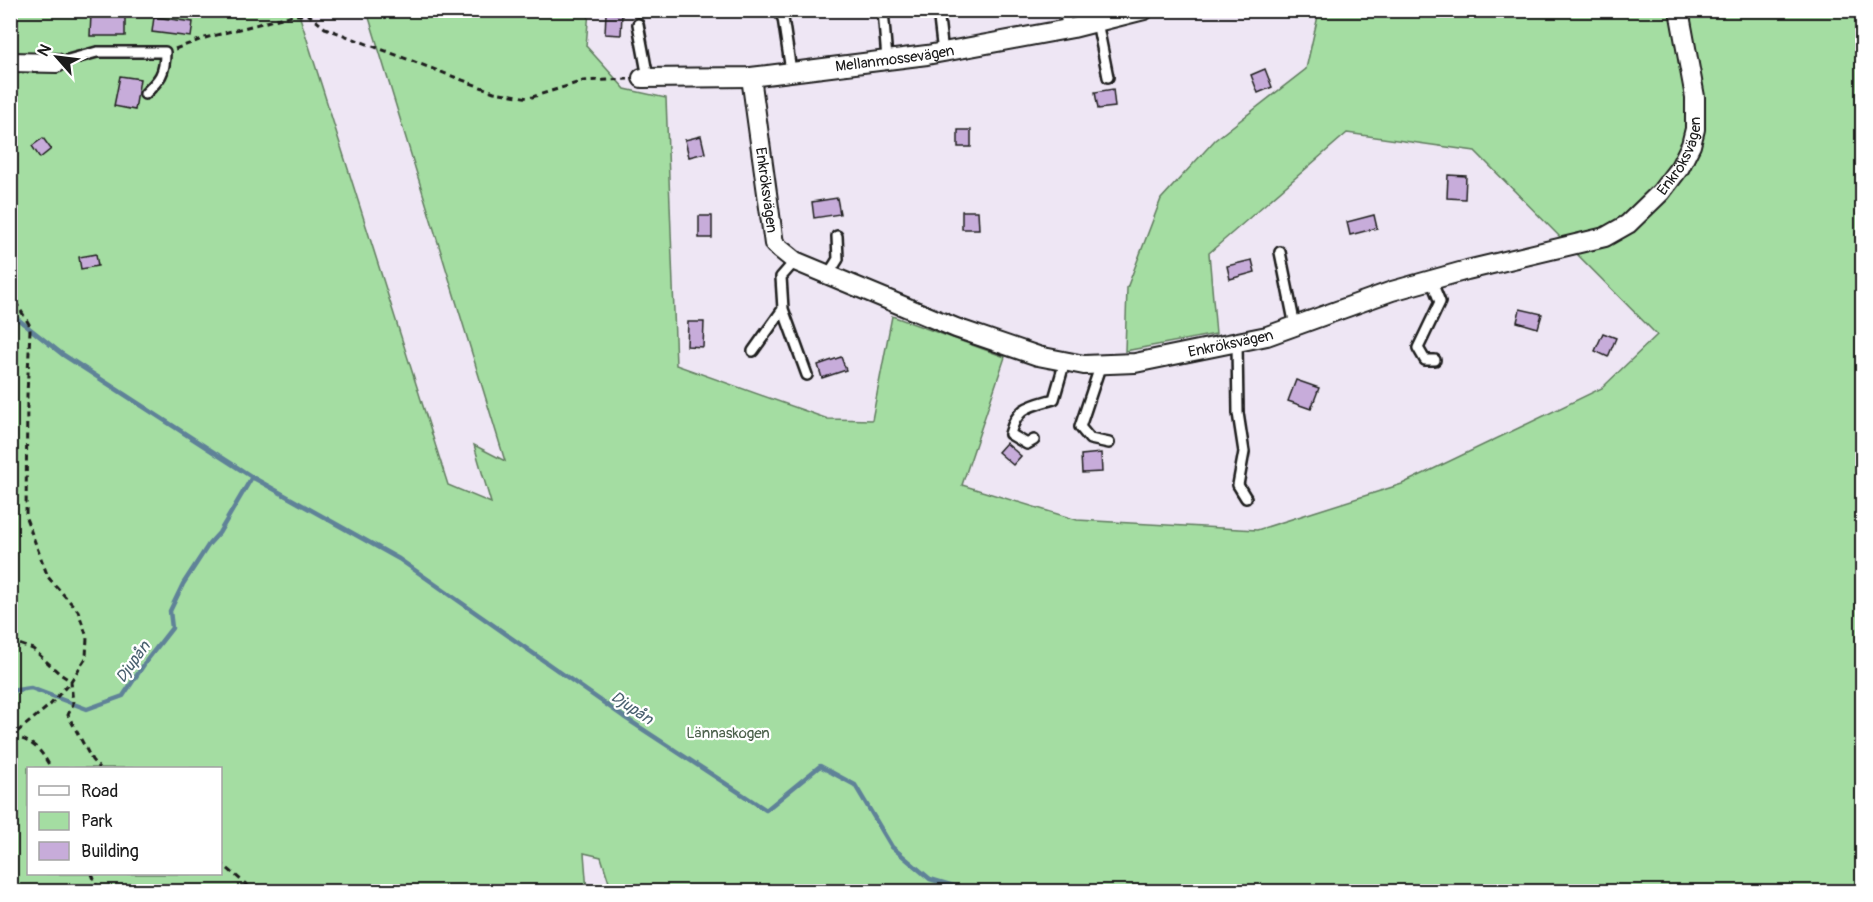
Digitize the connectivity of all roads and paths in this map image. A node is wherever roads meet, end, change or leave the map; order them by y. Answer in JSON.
{"nodes":[{"id":1,"x":314,"y":10,"type":"edge"},
{"id":2,"x":777,"y":10,"type":"edge"},
{"id":3,"x":883,"y":10,"type":"edge"},
{"id":4,"x":938,"y":10,"type":"edge"},
{"id":5,"x":1064,"y":10,"type":"edge"},
{"id":6,"x":1144,"y":10,"type":"edge"},
{"id":7,"x":1679,"y":10,"type":"edge"},
{"id":8,"x":309,"y":15,"type":"junction"},
{"id":9,"x":1097,"y":22,"type":"junction"},
{"id":10,"x":638,"y":24,"type":"dead end"},
{"id":11,"x":1068,"y":29,"type":"junction"},
{"id":12,"x":165,"y":52,"type":"junction"},
{"id":13,"x":943,"y":53,"type":"junction"},
{"id":14,"x":887,"y":59,"type":"junction"},
{"id":15,"x":10,"y":62,"type":"edge"},
{"id":16,"x":57,"y":63,"type":"joint"},
{"id":17,"x":791,"y":71,"type":"junction"},
{"id":18,"x":751,"y":77,"type":"junction"},
{"id":19,"x":1108,"y":77,"type":"dead end"},
{"id":20,"x":645,"y":78,"type":"junction"},
{"id":21,"x":145,"y":94,"type":"dead end"},
{"id":22,"x":837,"y":236,"type":"dead end"},
{"id":23,"x":1280,"y":252,"type":"dead end"},
{"id":24,"x":795,"y":261,"type":"junction"},
{"id":25,"x":828,"y":275,"type":"junction"},
{"id":26,"x":1431,"y":280,"type":"junction"},
{"id":27,"x":10,"y":293,"type":"edge"},
{"id":28,"x":783,"y":309,"type":"junction"},
{"id":29,"x":1295,"y":326,"type":"junction"},
{"id":30,"x":1237,"y":343,"type":"junction"},
{"id":31,"x":753,"y":351,"type":"dead end"},
{"id":32,"x":1435,"y":360,"type":"dead end"},
{"id":33,"x":1065,"y":361,"type":"junction"},
{"id":34,"x":1101,"y":364,"type":"junction"},
{"id":35,"x":807,"y":375,"type":"dead end"},
{"id":36,"x":1034,"y":440,"type":"dead end"},
{"id":37,"x":1109,"y":443,"type":"dead end"},
{"id":38,"x":1246,"y":498,"type":"dead end"},
{"id":39,"x":10,"y":641,"type":"edge"},
{"id":40,"x":71,"y":681,"type":"junction"},
{"id":41,"x":11,"y":736,"type":"edge"},
{"id":42,"x":50,"y":767,"type":"edge"},
{"id":43,"x":98,"y":767,"type":"edge"},
{"id":44,"x":222,"y":864,"type":"edge"},
{"id":45,"x":93,"y":875,"type":"edge"},
{"id":46,"x":99,"y":891,"type":"edge"},
{"id":47,"x":255,"y":891,"type":"edge"}],
"edges":[{"from":1,"to":8,"type":"path"},
{"from":2,"to":17,"type":"lane"},
{"from":3,"to":14,"type":"lane"},
{"from":4,"to":13,"type":"lane"},
{"from":5,"to":11,"type":"lane"},
{"from":6,"to":9,"type":"street","name":"Mellanmossevägen"},
{"from":7,"to":26,"type":"street","name":"Enkröksvägen"},
{"from":8,"to":12,"type":"path"},
{"from":8,"to":20,"type":"path"},
{"from":9,"to":11,"type":"street","name":"Mellanmossevägen"},
{"from":9,"to":19,"type":"lane"},
{"from":10,"to":20,"type":"lane"},
{"from":11,"to":13,"type":"street","name":"Mellanmossevägen"},
{"from":12,"to":16,"type":"lane"},
{"from":12,"to":21,"type":"lane"},
{"from":13,"to":14,"type":"street","name":"Mellanmossevägen"},
{"from":14,"to":17,"type":"street","name":"Mellanmossevägen"},
{"from":15,"to":16,"type":"street"},
{"from":17,"to":18,"type":"street","name":"Mellanmossevägen"},
{"from":18,"to":20,"type":"street","name":"Mellanmossevägen"},
{"from":18,"to":24,"type":"street","name":"Enkröksvägen"},
{"from":22,"to":25,"type":"lane"},
{"from":23,"to":29,"type":"lane"},
{"from":24,"to":25,"type":"street","name":"Enkröksvägen"},
{"from":24,"to":28,"type":"lane"},
{"from":25,"to":33,"type":"street","name":"Enkröksvägen"},
{"from":26,"to":29,"type":"street","name":"Enkröksvägen"},
{"from":26,"to":32,"type":"lane"},
{"from":27,"to":40,"type":"path"},
{"from":28,"to":31,"type":"lane"},
{"from":28,"to":35,"type":"lane"},
{"from":29,"to":30,"type":"street","name":"Enkröksvägen"},
{"from":30,"to":34,"type":"street","name":"Enkröksvägen"},
{"from":30,"to":38,"type":"lane"},
{"from":33,"to":34,"type":"street","name":"Enkröksvägen"},
{"from":33,"to":36,"type":"lane"},
{"from":34,"to":37,"type":"lane"},
{"from":39,"to":40,"type":"path"},
{"from":40,"to":41,"type":"path"},
{"from":40,"to":43,"type":"path"},
{"from":41,"to":42,"type":"path"},
{"from":44,"to":47,"type":"path"},
{"from":45,"to":46,"type":"path"}]}
